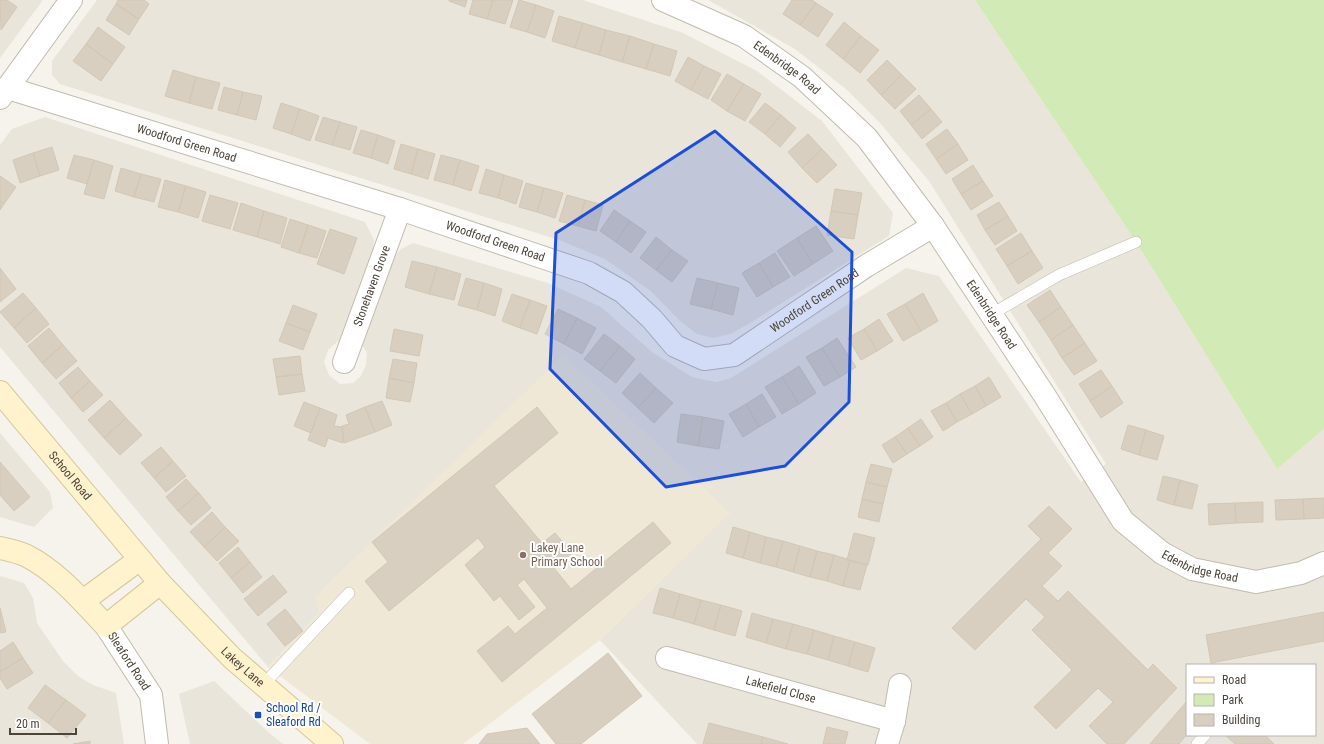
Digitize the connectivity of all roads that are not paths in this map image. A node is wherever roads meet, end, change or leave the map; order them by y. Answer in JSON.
{"nodes":[{"id":1,"x":71,"y":0,"type":"edge"},
{"id":2,"x":663,"y":0,"type":"edge"},
{"id":3,"x":4,"y":93,"type":"edge"},
{"id":4,"x":400,"y":209,"type":"junction"},
{"id":5,"x":933,"y":226,"type":"junction"},
{"id":6,"x":1136,"y":242,"type":"dead end"},
{"id":7,"x":990,"y":315,"type":"junction"},
{"id":8,"x":344,"y":362,"type":"dead end"},
{"id":9,"x":0,"y":392,"type":"edge"},
{"id":10,"x":0,"y":548,"type":"edge"},
{"id":11,"x":140,"y":559,"type":"junction"},
{"id":12,"x":1324,"y":563,"type":"edge"},
{"id":13,"x":160,"y":583,"type":"junction"},
{"id":14,"x":349,"y":593,"type":"dead end"},
{"id":15,"x":83,"y":601,"type":"junction"},
{"id":16,"x":106,"y":626,"type":"junction"},
{"id":17,"x":667,"y":658,"type":"dead end"},
{"id":18,"x":263,"y":685,"type":"junction"},
{"id":19,"x":900,"y":685,"type":"dead end"},
{"id":20,"x":894,"y":721,"type":"junction"},
{"id":21,"x":1204,"y":736,"type":"edge"},
{"id":22,"x":157,"y":744,"type":"edge"},
{"id":23,"x":332,"y":744,"type":"edge"},
{"id":24,"x":887,"y":744,"type":"edge"},
{"id":25,"x":1197,"y":744,"type":"edge"}],
"edges":[{"from":1,"to":3,"type":"street"},
{"from":2,"to":5,"type":"street","name":"Edenbridge Road"},
{"from":3,"to":4,"type":"street","name":"Woodford Green Road"},
{"from":4,"to":5,"type":"street","name":"Woodford Green Road"},
{"from":4,"to":8,"type":"street","name":"Stonehaven Grove"},
{"from":5,"to":7,"type":"street","name":"Edenbridge Road"},
{"from":6,"to":7,"type":"lane"},
{"from":7,"to":12,"type":"street","name":"Edenbridge Road"},
{"from":9,"to":11,"type":"street","name":"School Road"},
{"from":10,"to":15,"type":"street"},
{"from":11,"to":13,"type":"street","name":"Lakey Lane"},
{"from":11,"to":15,"type":"street"},
{"from":13,"to":16,"type":"street"},
{"from":13,"to":18,"type":"street","name":"Lakey Lane"},
{"from":14,"to":18,"type":"lane"},
{"from":15,"to":16,"type":"street"},
{"from":16,"to":22,"type":"street","name":"Sleaford Road"},
{"from":17,"to":20,"type":"street","name":"Lakefield Close"},
{"from":18,"to":23,"type":"street","name":"Lakey Lane"},
{"from":19,"to":20,"type":"street"},
{"from":20,"to":24,"type":"street"},
{"from":21,"to":25,"type":"lane"}]}
